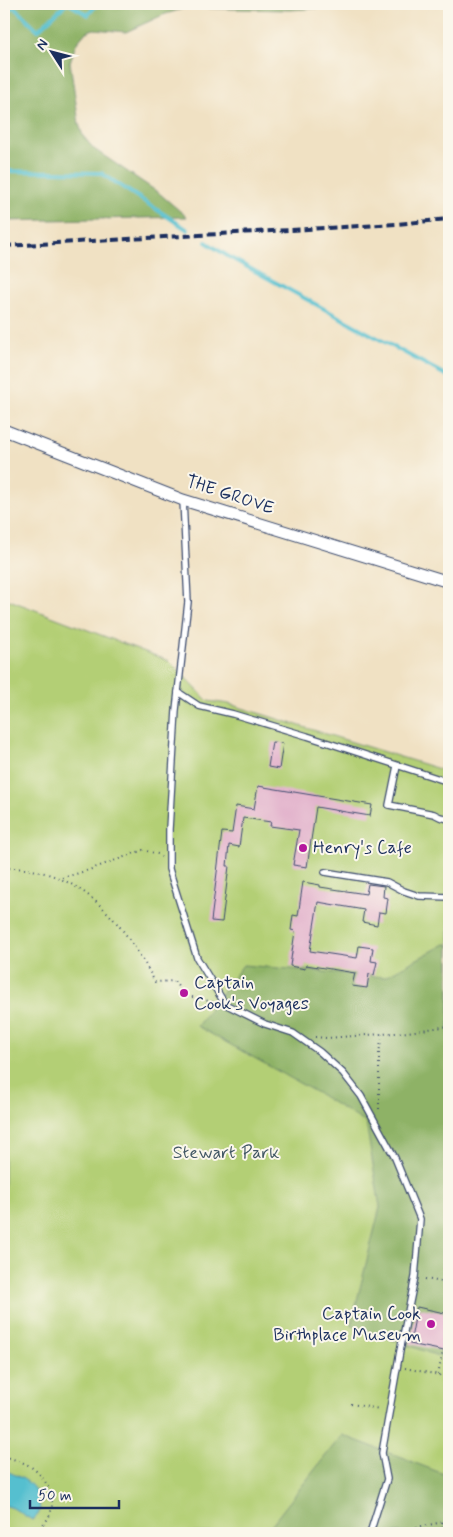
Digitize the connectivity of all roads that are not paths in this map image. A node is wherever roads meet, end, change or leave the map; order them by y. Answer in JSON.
{"nodes":[{"id":1,"x":4,"y":430,"type":"edge"},
{"id":2,"x":182,"y":500,"type":"junction"},
{"id":3,"x":449,"y":582,"type":"edge"},
{"id":4,"x":178,"y":692,"type":"junction"},
{"id":5,"x":397,"y":766,"type":"junction"},
{"id":6,"x":449,"y":782,"type":"edge"},
{"id":7,"x":449,"y":819,"type":"edge"},
{"id":8,"x":325,"y":872,"type":"dead end"},
{"id":9,"x":449,"y":897,"type":"edge"},
{"id":10,"x":370,"y":1533,"type":"edge"}],
"edges":[{"from":1,"to":2,"type":"street","name":"THE GROVE"},
{"from":2,"to":3,"type":"street","name":"THE GROVE"},
{"from":2,"to":4,"type":"lane"},
{"from":4,"to":5,"type":"lane"},
{"from":4,"to":10,"type":"lane"},
{"from":5,"to":6,"type":"lane"},
{"from":5,"to":7,"type":"lane"},
{"from":8,"to":9,"type":"lane"}]}
